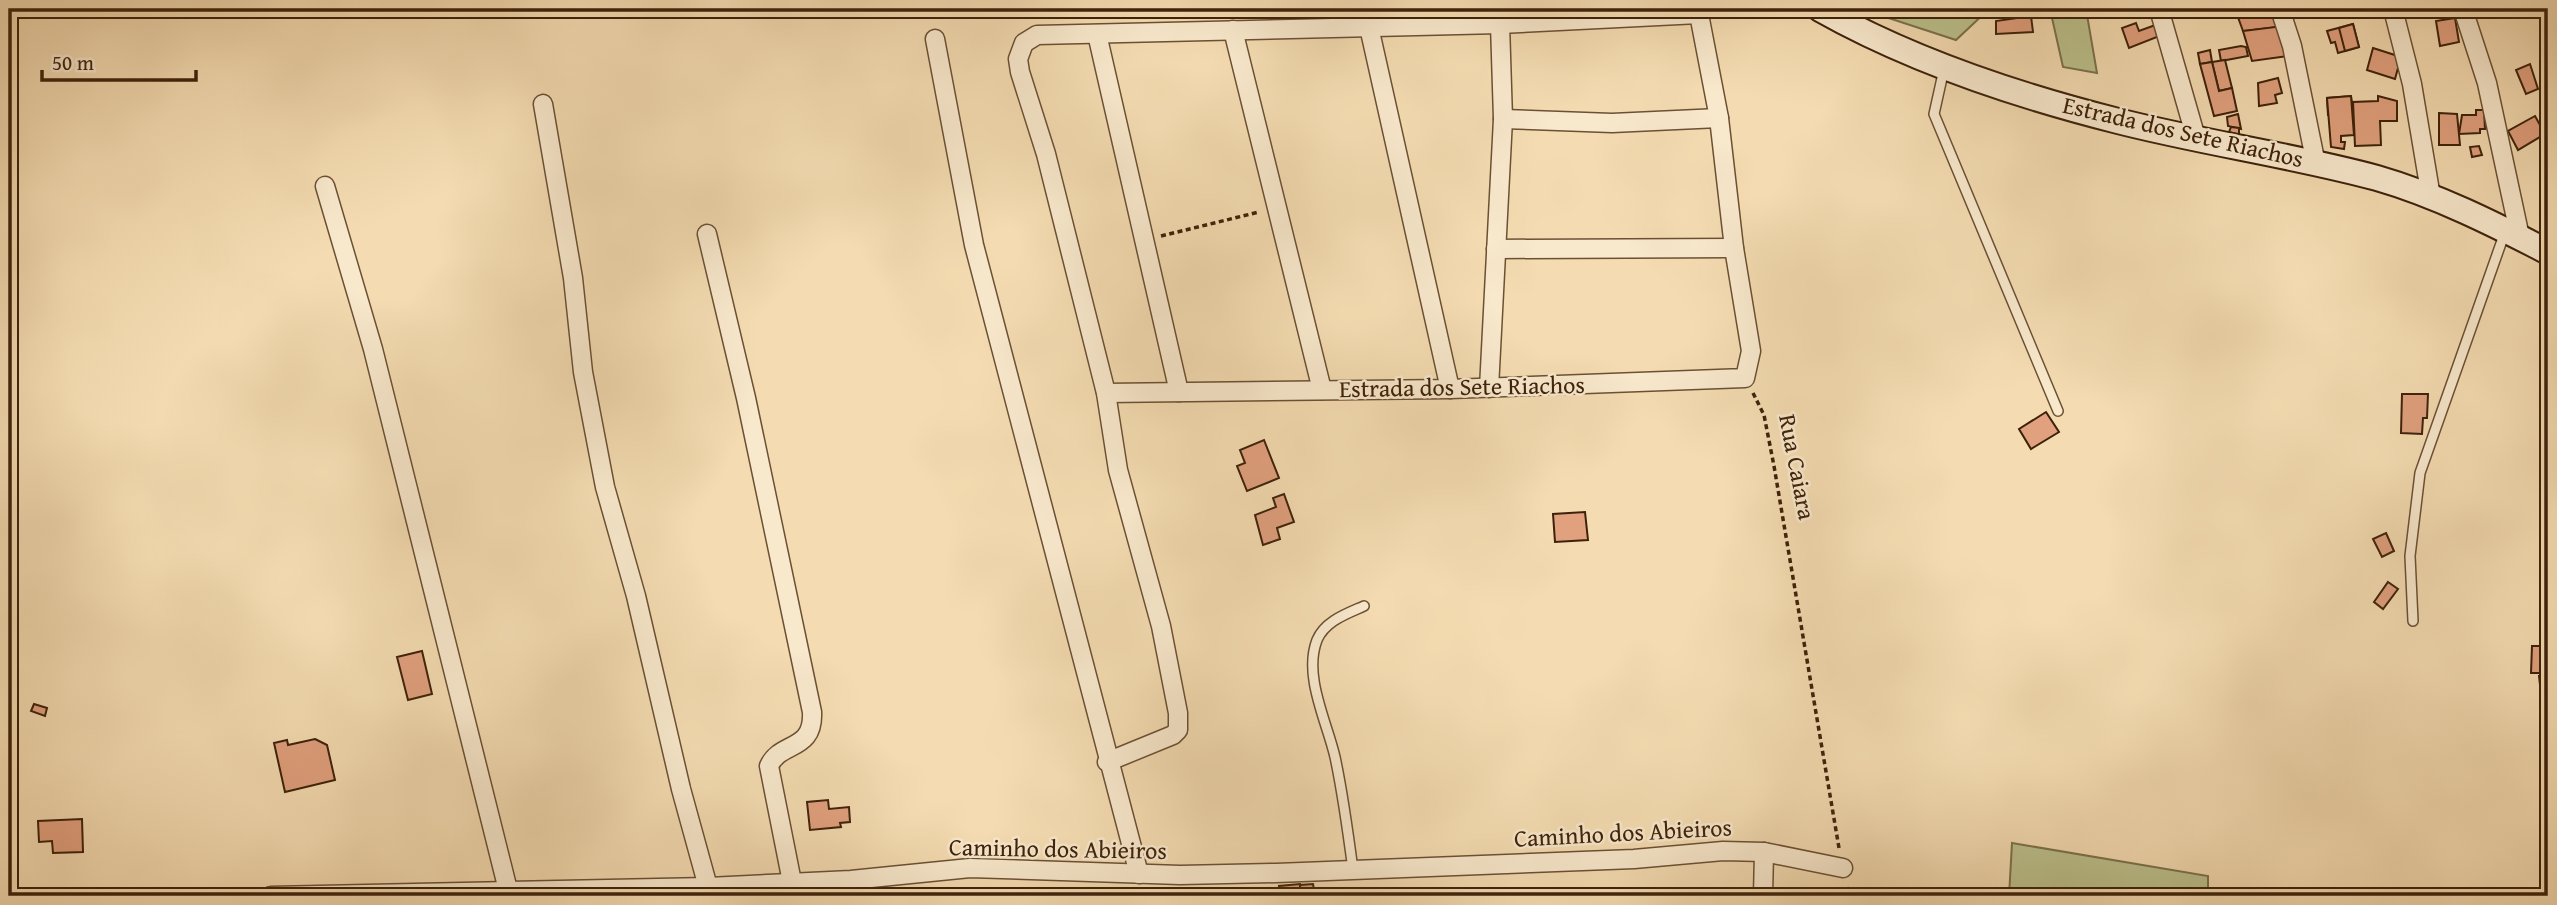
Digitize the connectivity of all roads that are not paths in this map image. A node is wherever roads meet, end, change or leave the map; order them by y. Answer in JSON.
{"nodes":[{"id":1,"x":1820,"y":9,"type":"edge"},
{"id":2,"x":2159,"y":9,"type":"edge"},
{"id":3,"x":2280,"y":9,"type":"edge"},
{"id":4,"x":2393,"y":9,"type":"edge"},
{"id":5,"x":2463,"y":9,"type":"edge"},
{"id":6,"x":1698,"y":12,"type":"edge"},
{"id":7,"x":1500,"y":24,"type":"junction"},
{"id":8,"x":1369,"y":27,"type":"junction"},
{"id":9,"x":1233,"y":30,"type":"junction"},
{"id":10,"x":1097,"y":34,"type":"junction"},
{"id":11,"x":934,"y":39,"type":"dead end"},
{"id":12,"x":1944,"y":67,"type":"junction"},
{"id":13,"x":542,"y":104,"type":"dead end"},
{"id":14,"x":1719,"y":118,"type":"junction"},
{"id":15,"x":1503,"y":119,"type":"junction"},
{"id":16,"x":2196,"y":138,"type":"junction"},
{"id":17,"x":2316,"y":164,"type":"junction"},
{"id":18,"x":326,"y":186,"type":"dead end"},
{"id":19,"x":2431,"y":197,"type":"junction"},
{"id":20,"x":708,"y":234,"type":"dead end"},
{"id":21,"x":2513,"y":234,"type":"junction"},
{"id":22,"x":1734,"y":248,"type":"junction"},
{"id":23,"x":1496,"y":249,"type":"junction"},
{"id":24,"x":2548,"y":252,"type":"edge"},
{"id":25,"x":1489,"y":388,"type":"junction"},
{"id":26,"x":1450,"y":389,"type":"junction"},
{"id":27,"x":1322,"y":390,"type":"junction"},
{"id":28,"x":1179,"y":392,"type":"junction"},
{"id":29,"x":1106,"y":393,"type":"junction"},
{"id":30,"x":2058,"y":411,"type":"dead end"},
{"id":31,"x":2548,"y":595,"type":"edge"},
{"id":32,"x":1364,"y":606,"type":"dead end"},
{"id":33,"x":2413,"y":621,"type":"dead end"},
{"id":34,"x":2546,"y":624,"type":"dead end"},
{"id":35,"x":1108,"y":762,"type":"junction"},
{"id":36,"x":1764,"y":852,"type":"junction"},
{"id":37,"x":1843,"y":868,"type":"road end"},
{"id":38,"x":1353,"y":870,"type":"junction"},
{"id":39,"x":1139,"y":874,"type":"junction"},
{"id":40,"x":708,"y":887,"type":"junction"},
{"id":41,"x":796,"y":889,"type":"edge"},
{"id":42,"x":508,"y":890,"type":"junction"},
{"id":43,"x":663,"y":892,"type":"edge"},
{"id":44,"x":271,"y":896,"type":"edge"},
{"id":45,"x":1763,"y":896,"type":"edge"}],
"edges":[{"from":1,"to":12,"type":"street","name":"Estrada dos Sete Riachos"},
{"from":2,"to":16,"type":"street"},
{"from":3,"to":17,"type":"street"},
{"from":4,"to":19,"type":"street"},
{"from":5,"to":21,"type":"street"},
{"from":6,"to":7,"type":"street"},
{"from":6,"to":14,"type":"street"},
{"from":7,"to":8,"type":"street"},
{"from":7,"to":15,"type":"street"},
{"from":8,"to":9,"type":"street"},
{"from":8,"to":26,"type":"street"},
{"from":9,"to":10,"type":"street"},
{"from":9,"to":27,"type":"street"},
{"from":10,"to":28,"type":"street"},
{"from":10,"to":29,"type":"street"},
{"from":11,"to":35,"type":"street"},
{"from":12,"to":16,"type":"street","name":"Estrada dos Sete Riachos"},
{"from":12,"to":30,"type":"lane"},
{"from":13,"to":40,"type":"street"},
{"from":14,"to":15,"type":"street"},
{"from":14,"to":22,"type":"street"},
{"from":15,"to":23,"type":"street"},
{"from":16,"to":17,"type":"street","name":"Estrada dos Sete Riachos"},
{"from":17,"to":19,"type":"street","name":"Estrada dos Sete Riachos"},
{"from":18,"to":42,"type":"street"},
{"from":19,"to":21,"type":"street","name":"Estrada dos Sete Riachos"},
{"from":20,"to":41,"type":"street"},
{"from":21,"to":24,"type":"street","name":"Estrada dos Sete Riachos"},
{"from":21,"to":33,"type":"lane"},
{"from":22,"to":23,"type":"street"},
{"from":22,"to":25,"type":"street","name":"Estrada dos Sete Riachos"},
{"from":23,"to":25,"type":"street"},
{"from":25,"to":26,"type":"street","name":"Estrada dos Sete Riachos"},
{"from":26,"to":27,"type":"street","name":"Estrada dos Sete Riachos"},
{"from":27,"to":28,"type":"street","name":"Estrada dos Sete Riachos"},
{"from":28,"to":29,"type":"street","name":"Estrada dos Sete Riachos"},
{"from":29,"to":35,"type":"street"},
{"from":31,"to":34,"type":"lane"},
{"from":32,"to":38,"type":"lane"},
{"from":35,"to":39,"type":"street"},
{"from":36,"to":37,"type":"street","name":"Caminho dos Abieiros"},
{"from":36,"to":38,"type":"street","name":"Caminho dos Abieiros"},
{"from":36,"to":45,"type":"street"},
{"from":38,"to":39,"type":"street","name":"Caminho dos Abieiros"},
{"from":39,"to":41,"type":"street","name":"Caminho dos Abieiros"},
{"from":40,"to":41,"type":"street","name":"Caminho dos Abieiros"},
{"from":40,"to":43,"type":"street","name":"Caminho dos Abieiros"},
{"from":42,"to":43,"type":"street","name":"Caminho dos Abieiros"},
{"from":42,"to":44,"type":"street","name":"Caminho dos Abieiros"}]}
